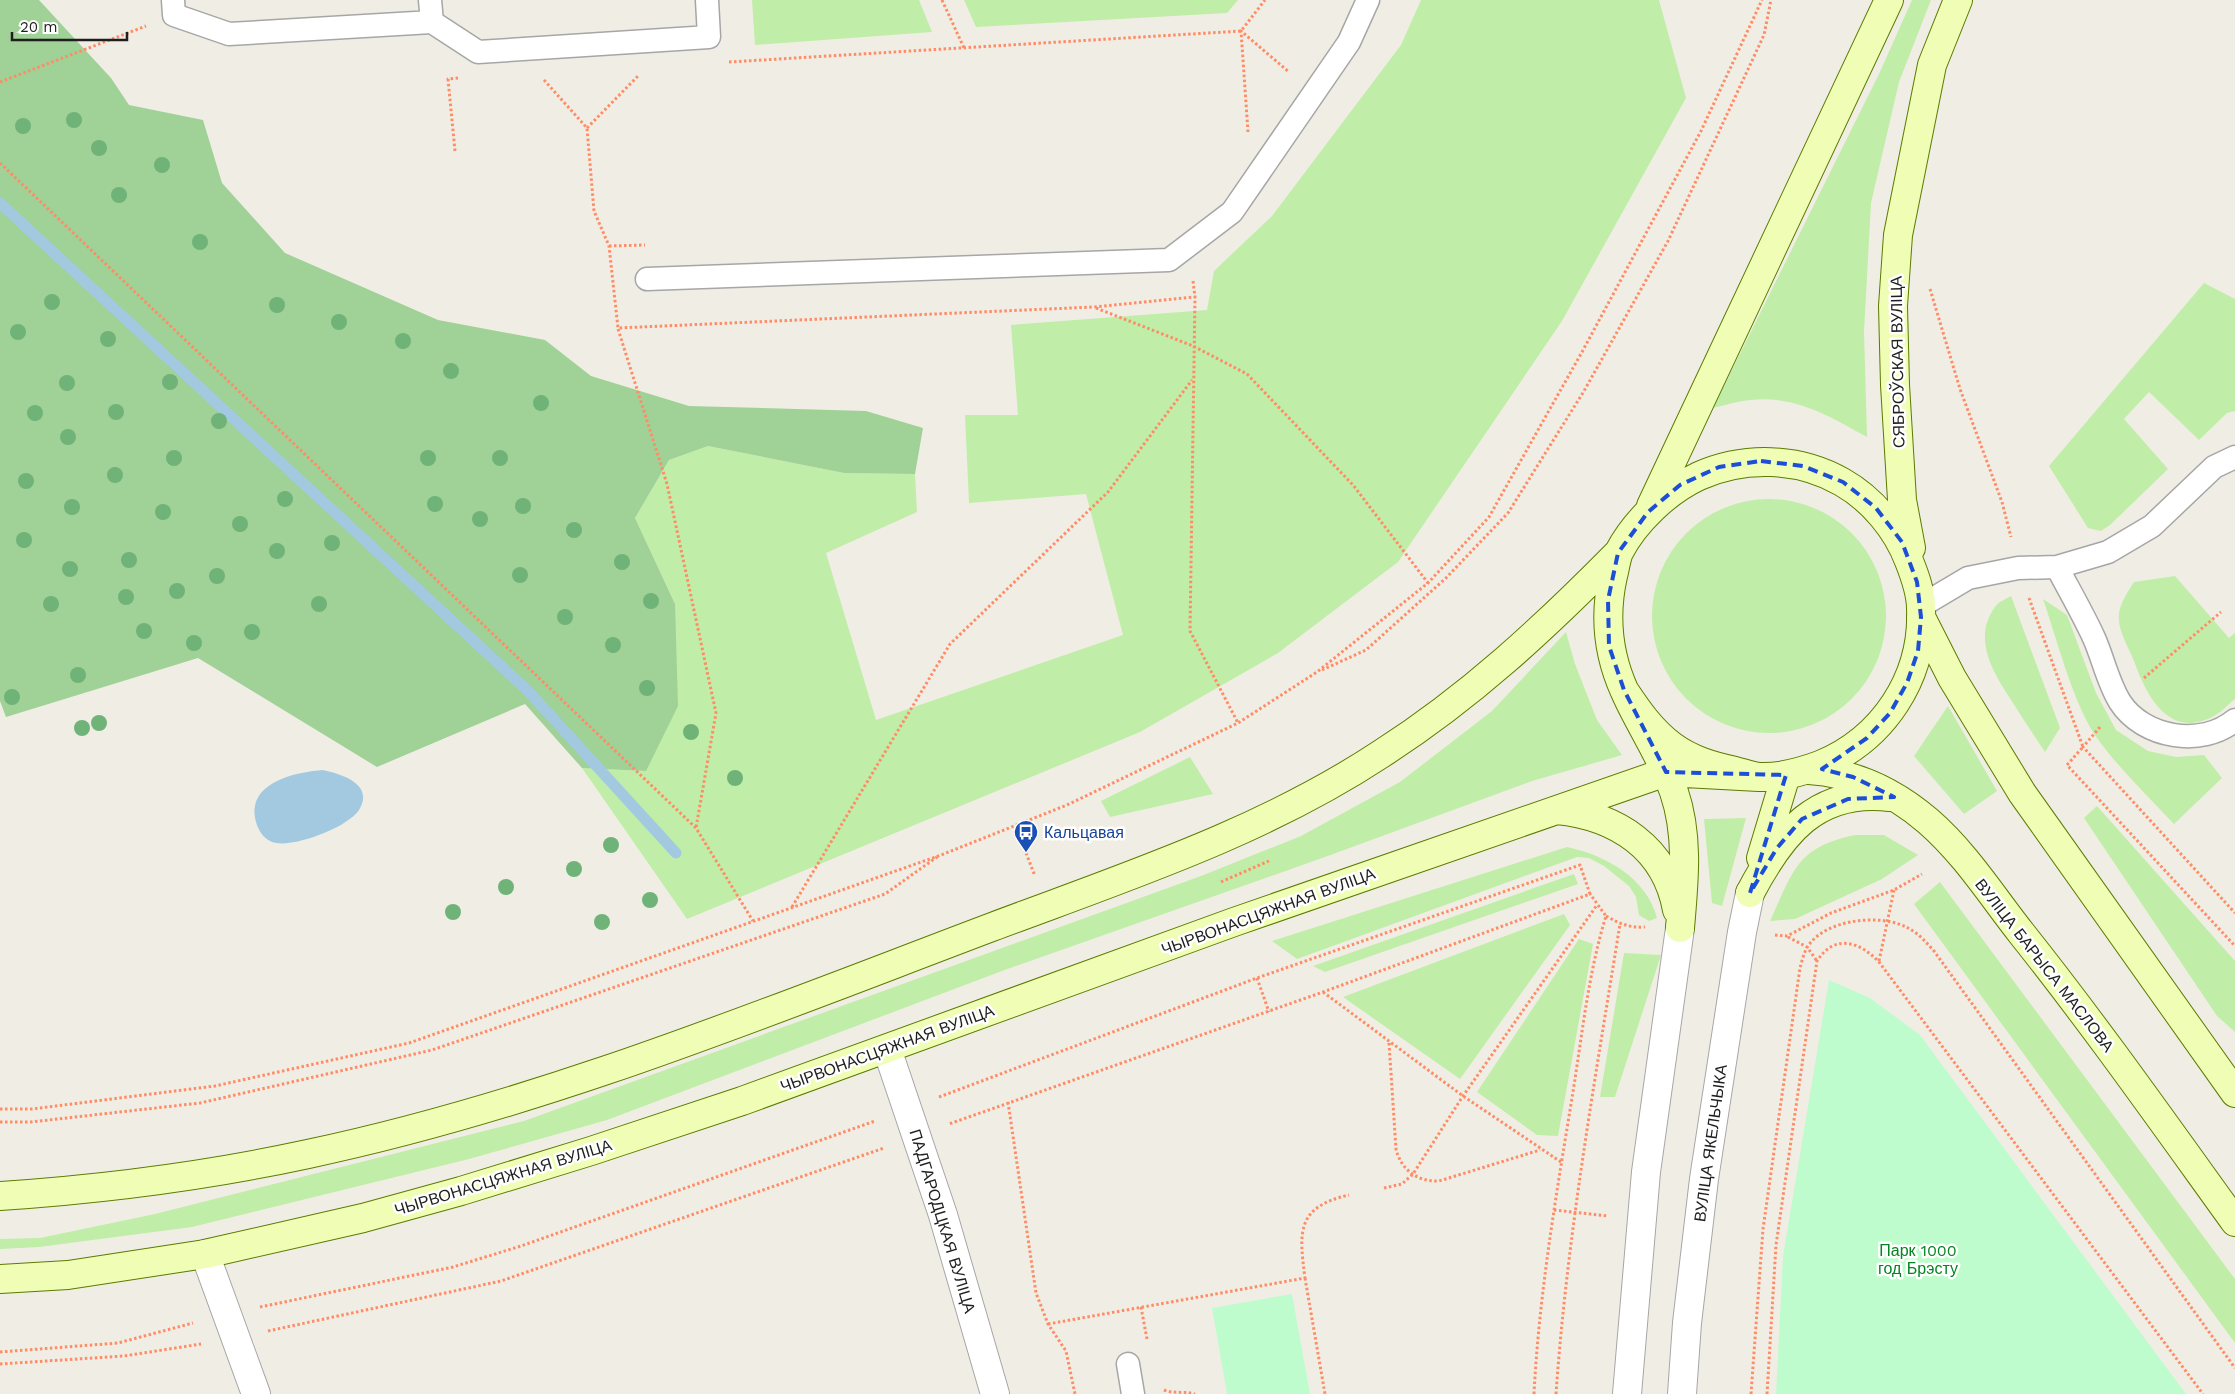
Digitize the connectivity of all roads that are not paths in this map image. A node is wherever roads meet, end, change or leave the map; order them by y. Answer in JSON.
{"nodes":[{"id":1,"x":707,"y":0,"type":"edge"},
{"id":2,"x":1368,"y":0,"type":"edge"},
{"id":3,"x":1890,"y":0,"type":"edge"},
{"id":4,"x":1958,"y":0,"type":"edge"},
{"id":5,"x":174,"y":8,"type":"edge"},
{"id":6,"x":431,"y":11,"type":"edge"},
{"id":7,"x":647,"y":279,"type":"dead end"},
{"id":8,"x":2235,"y":457,"type":"edge"},
{"id":9,"x":1648,"y":512,"type":"junction"},
{"id":10,"x":1618,"y":554,"type":"junction"},
{"id":11,"x":2057,"y":567,"type":"junction"},
{"id":12,"x":1920,"y":602,"type":"junction"},
{"id":13,"x":1624,"y":690,"type":"junction"},
{"id":14,"x":2235,"y":720,"type":"edge"},
{"id":15,"x":1666,"y":772,"type":"junction"},
{"id":16,"x":1797,"y":772,"type":"junction"},
{"id":17,"x":1759,"y":777,"type":"junction"},
{"id":18,"x":1894,"y":797,"type":"junction"},
{"id":19,"x":1553,"y":810,"type":"junction"},
{"id":20,"x":1750,"y":893,"type":"junction"},
{"id":21,"x":1680,"y":928,"type":"junction"},
{"id":22,"x":887,"y":1049,"type":"junction"},
{"id":23,"x":2235,"y":1093,"type":"edge"},
{"id":24,"x":0,"y":1196,"type":"edge"},
{"id":25,"x":2235,"y":1222,"type":"edge"},
{"id":26,"x":204,"y":1254,"type":"junction"},
{"id":27,"x":0,"y":1279,"type":"edge"},
{"id":28,"x":1128,"y":1364,"type":"dead end"},
{"id":29,"x":256,"y":1394,"type":"edge"},
{"id":30,"x":995,"y":1394,"type":"edge"},
{"id":31,"x":1134,"y":1394,"type":"edge"},
{"id":32,"x":1627,"y":1394,"type":"edge"},
{"id":33,"x":1682,"y":1394,"type":"edge"}],
"edges":[{"from":1,"to":6,"type":"lane"},
{"from":2,"to":7,"type":"lane"},
{"from":3,"to":9,"type":"main road"},
{"from":4,"to":12,"type":"main road","name":"СЯБРОЎСКАЯ ВУЛІЦА"},
{"from":5,"to":6,"type":"lane"},
{"from":8,"to":11,"type":"lane"},
{"from":9,"to":10,"type":"main road"},
{"from":9,"to":12,"type":"main road"},
{"from":10,"to":13,"type":"main road"},
{"from":10,"to":24,"type":"main road"},
{"from":11,"to":12,"type":"lane"},
{"from":11,"to":14,"type":"lane"},
{"from":12,"to":16,"type":"main road"},
{"from":12,"to":23,"type":"main road"},
{"from":13,"to":15,"type":"main road"},
{"from":13,"to":17,"type":"main road"},
{"from":15,"to":17,"type":"main road","name":"ЧЫРВОНАСЦЯЖНАЯ ВУЛІЦА"},
{"from":15,"to":19,"type":"main road","name":"ЧЫРВОНАСЦЯЖНАЯ ВУЛІЦА"},
{"from":15,"to":21,"type":"main road"},
{"from":16,"to":17,"type":"main road"},
{"from":16,"to":18,"type":"main road","name":"ВУЛІЦА БАРЫСА МАСЛОВА"},
{"from":16,"to":20,"type":"main road"},
{"from":18,"to":20,"type":"main road"},
{"from":18,"to":25,"type":"main road","name":"ВУЛІЦА БАРЫСА МАСЛОВА"},
{"from":19,"to":21,"type":"main road"},
{"from":19,"to":22,"type":"main road","name":"ЧЫРВОНАСЦЯЖНАЯ ВУЛІЦА"},
{"from":20,"to":33,"type":"street","name":"ВУЛІЦА ЯКЕЛЬЧЫКА"},
{"from":21,"to":32,"type":"street"},
{"from":22,"to":26,"type":"main road","name":"ЧЫРВОНАСЦЯЖНАЯ ВУЛІЦА"},
{"from":22,"to":30,"type":"street","name":"ПАДГАРОДЦКАЯ ВУЛІЦА"},
{"from":26,"to":27,"type":"main road","name":"ЧЫРВОНАСЦЯЖНАЯ ВУЛІЦА"},
{"from":26,"to":29,"type":"street"},
{"from":28,"to":31,"type":"lane"}]}
